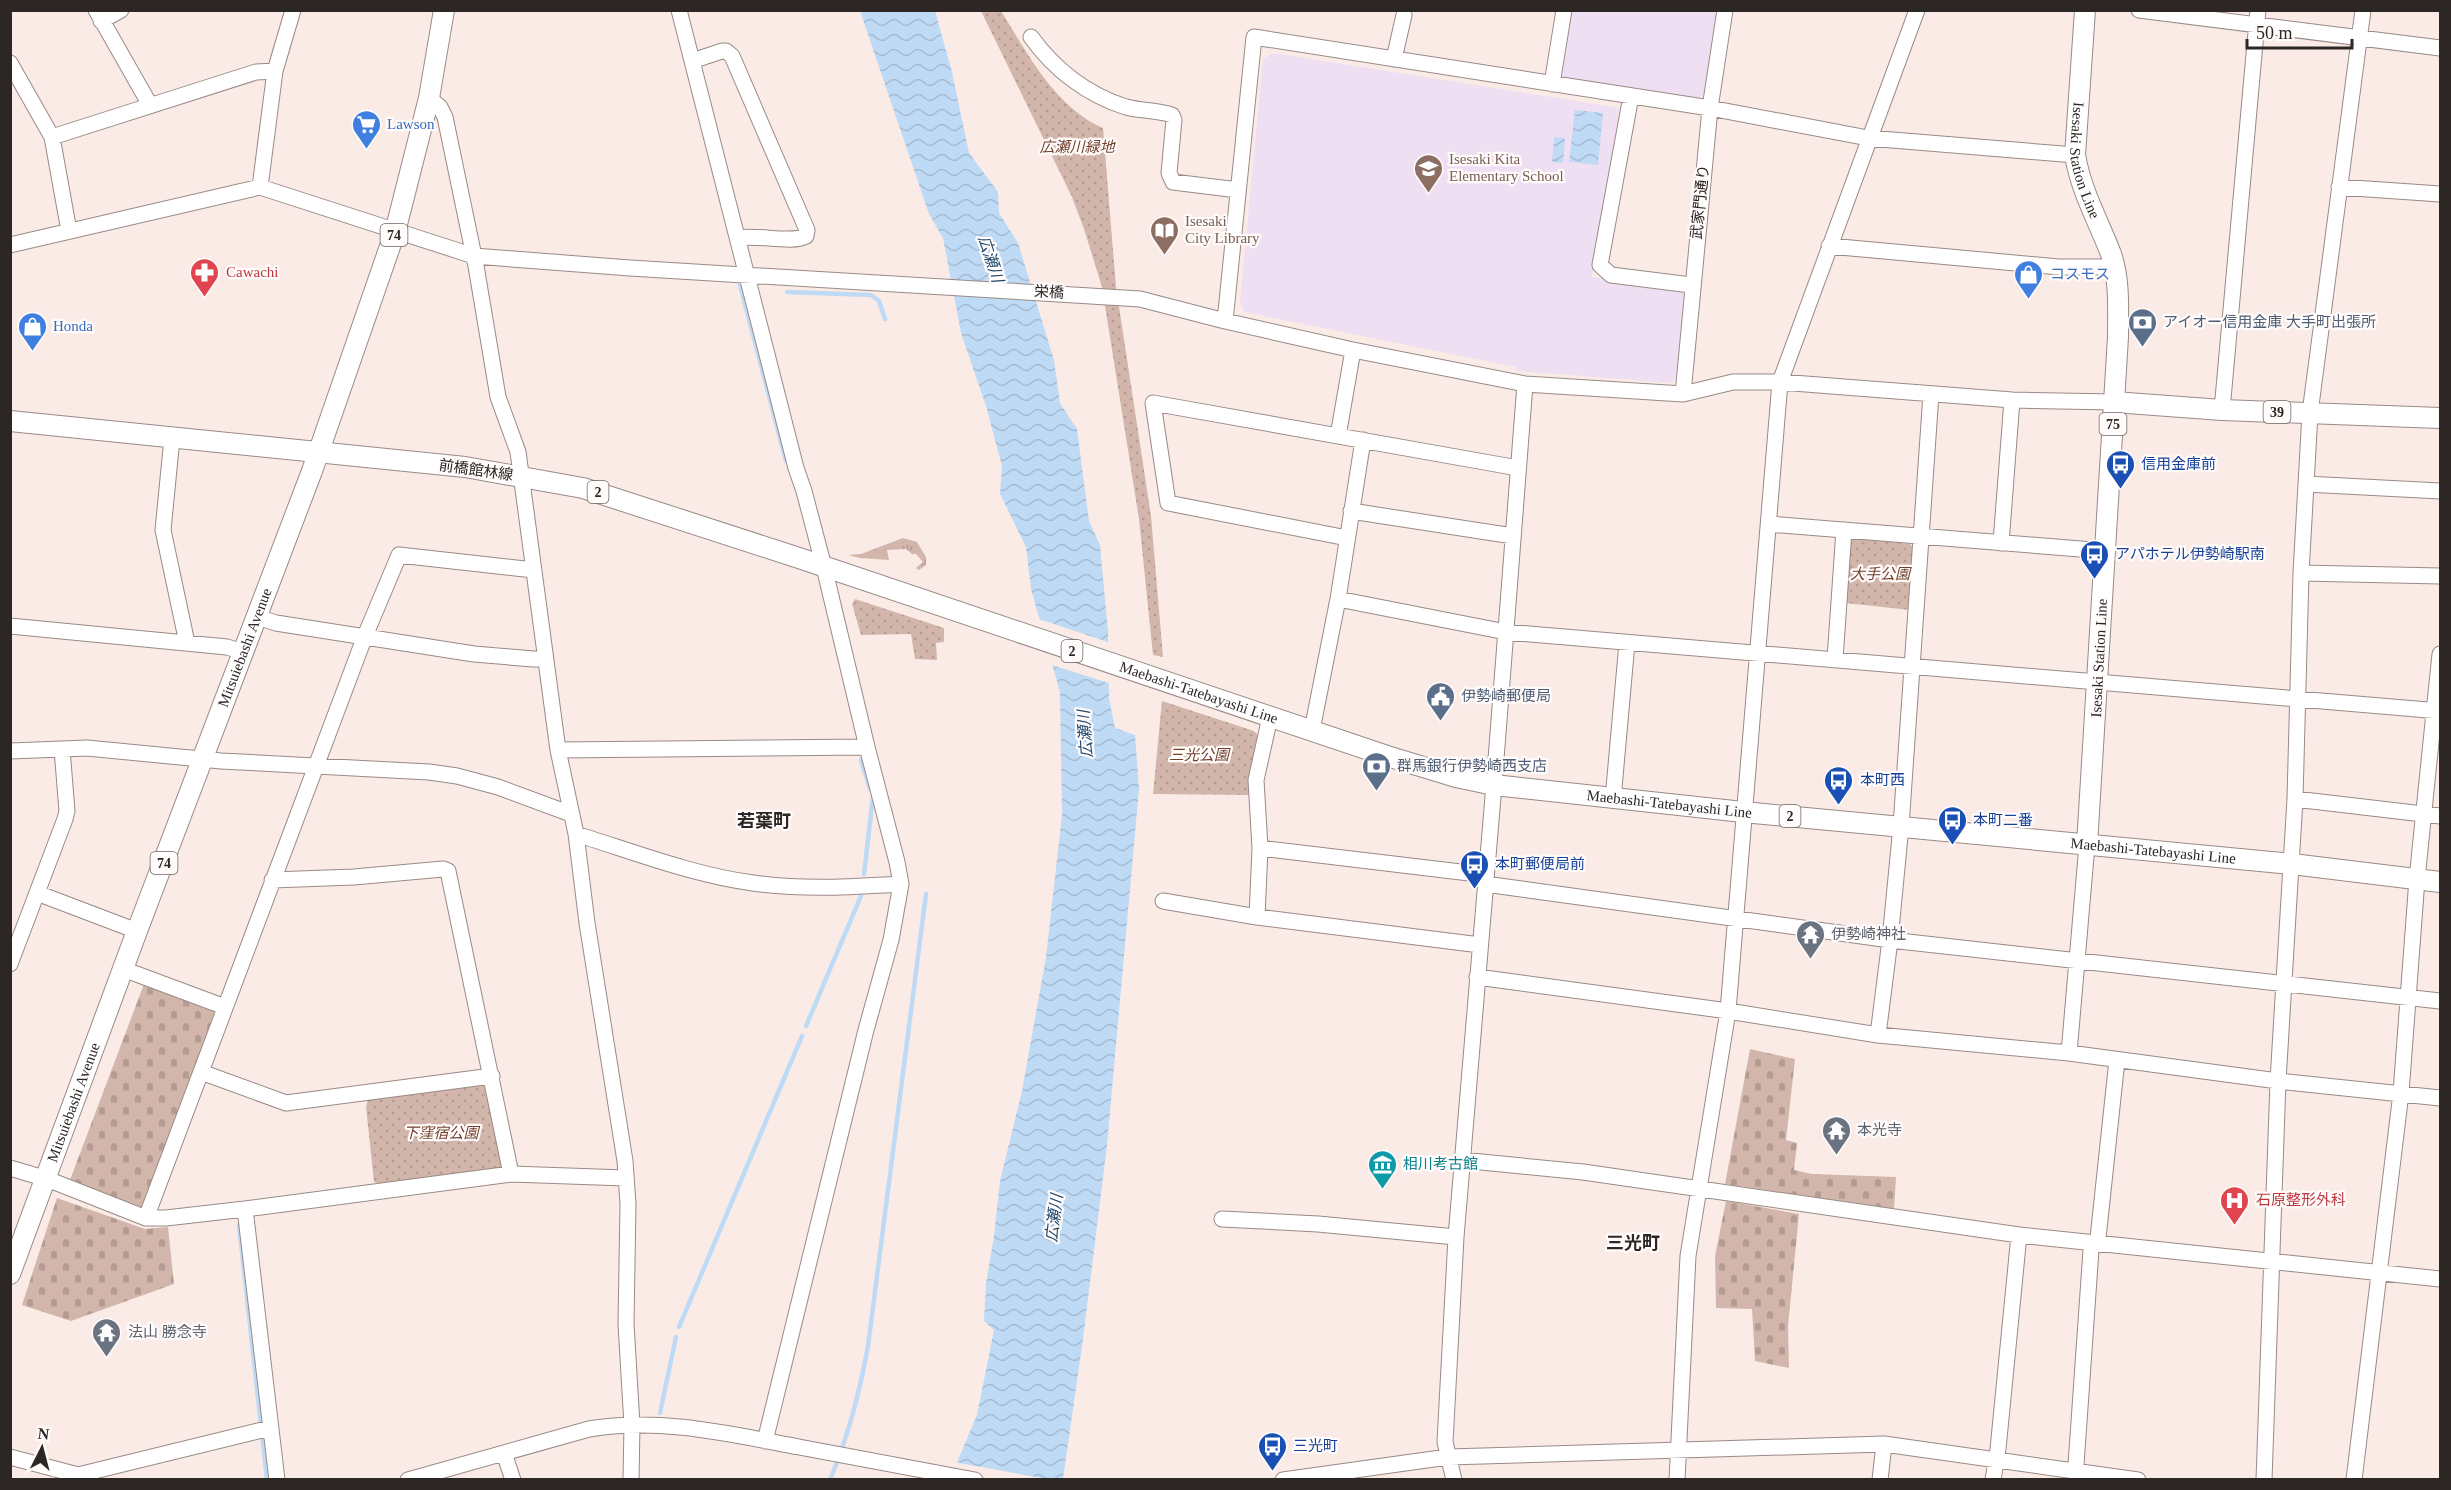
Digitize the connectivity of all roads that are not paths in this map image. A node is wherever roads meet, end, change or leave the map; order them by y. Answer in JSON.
{"nodes":[{"id":1,"x":121,"y":10,"type":"edge"},
{"id":2,"x":293,"y":10,"type":"edge"},
{"id":3,"x":444,"y":10,"type":"edge"},
{"id":4,"x":679,"y":10,"type":"edge"},
{"id":5,"x":1564,"y":10,"type":"edge"},
{"id":6,"x":1725,"y":10,"type":"edge"},
{"id":7,"x":1917,"y":10,"type":"edge"},
{"id":8,"x":2085,"y":10,"type":"edge"},
{"id":9,"x":2139,"y":10,"type":"edge"},
{"id":10,"x":2363,"y":10,"type":"edge"},
{"id":11,"x":1404,"y":15,"type":"dead end"},
{"id":12,"x":99,"y":16,"type":"edge"},
{"id":13,"x":2257,"y":18,"type":"edge"},
{"id":14,"x":1031,"y":37,"type":"dead end"},
{"id":15,"x":2360,"y":38,"type":"junction"},
{"id":16,"x":2440,"y":48,"type":"edge"},
{"id":17,"x":1394,"y":59,"type":"junction"},
{"id":18,"x":692,"y":61,"type":"junction"},
{"id":19,"x":10,"y":63,"type":"edge"},
{"id":20,"x":274,"y":71,"type":"junction"},
{"id":21,"x":1552,"y":84,"type":"junction"},
{"id":22,"x":1630,"y":96,"type":"junction"},
{"id":23,"x":429,"y":98,"type":"junction"},
{"id":24,"x":150,"y":105,"type":"junction"},
{"id":25,"x":1710,"y":108,"type":"junction"},
{"id":26,"x":52,"y":138,"type":"junction"},
{"id":27,"x":1868,"y":138,"type":"junction"},
{"id":28,"x":2075,"y":155,"type":"junction"},
{"id":29,"x":260,"y":187,"type":"junction"},
{"id":30,"x":2339,"y":187,"type":"junction"},
{"id":31,"x":1238,"y":190,"type":"junction"},
{"id":32,"x":2440,"y":194,"type":"edge"},
{"id":33,"x":69,"y":231,"type":"junction"},
{"id":34,"x":395,"y":232,"type":"junction"},
{"id":35,"x":738,"y":238,"type":"junction"},
{"id":36,"x":10,"y":245,"type":"edge"},
{"id":37,"x":1829,"y":246,"type":"junction"},
{"id":38,"x":474,"y":256,"type":"junction"},
{"id":39,"x":2114,"y":267,"type":"junction"},
{"id":40,"x":747,"y":275,"type":"junction"},
{"id":41,"x":1691,"y":285,"type":"junction"},
{"id":42,"x":1225,"y":321,"type":"junction"},
{"id":43,"x":1353,"y":350,"type":"junction"},
{"id":44,"x":1780,"y":382,"type":"junction"},
{"id":45,"x":1525,"y":384,"type":"junction"},
{"id":46,"x":1683,"y":394,"type":"junction"},
{"id":47,"x":1931,"y":394,"type":"junction"},
{"id":48,"x":2012,"y":400,"type":"junction"},
{"id":49,"x":2114,"y":402,"type":"junction"},
{"id":50,"x":2222,"y":410,"type":"junction"},
{"id":51,"x":2310,"y":413,"type":"junction"},
{"id":52,"x":2440,"y":418,"type":"edge"},
{"id":53,"x":10,"y":421,"type":"edge"},
{"id":54,"x":1338,"y":436,"type":"junction"},
{"id":55,"x":172,"y":438,"type":"junction"},
{"id":56,"x":1363,"y":440,"type":"junction"},
{"id":57,"x":319,"y":451,"type":"junction"},
{"id":58,"x":1518,"y":468,"type":"junction"},
{"id":59,"x":520,"y":476,"type":"junction"},
{"id":60,"x":2306,"y":484,"type":"junction"},
{"id":61,"x":2440,"y":491,"type":"edge"},
{"id":62,"x":1352,"y":511,"type":"junction"},
{"id":63,"x":1769,"y":524,"type":"junction"},
{"id":64,"x":1844,"y":530,"type":"junction"},
{"id":65,"x":1513,"y":536,"type":"junction"},
{"id":66,"x":1922,"y":537,"type":"junction"},
{"id":67,"x":1347,"y":538,"type":"junction"},
{"id":68,"x":2001,"y":543,"type":"junction"},
{"id":69,"x":2105,"y":552,"type":"junction"},
{"id":70,"x":824,"y":567,"type":"junction"},
{"id":71,"x":534,"y":570,"type":"junction"},
{"id":72,"x":2301,"y":573,"type":"junction"},
{"id":73,"x":2440,"y":576,"type":"edge"},
{"id":74,"x":1338,"y":598,"type":"junction"},
{"id":75,"x":257,"y":617,"type":"junction"},
{"id":76,"x":979,"y":620,"type":"joint"},
{"id":77,"x":10,"y":626,"type":"edge"},
{"id":78,"x":1506,"y":632,"type":"junction"},
{"id":79,"x":365,"y":636,"type":"junction"},
{"id":80,"x":188,"y":643,"type":"junction"},
{"id":81,"x":1627,"y":643,"type":"junction"},
{"id":82,"x":243,"y":652,"type":"junction"},
{"id":83,"x":1757,"y":653,"type":"junction"},
{"id":84,"x":2440,"y":654,"type":"edge"},
{"id":85,"x":545,"y":658,"type":"junction"},
{"id":86,"x":1835,"y":659,"type":"junction"},
{"id":87,"x":1911,"y":667,"type":"junction"},
{"id":88,"x":2098,"y":684,"type":"junction"},
{"id":89,"x":2299,"y":698,"type":"junction"},
{"id":90,"x":2437,"y":710,"type":"edge"},
{"id":91,"x":1270,"y":717,"type":"junction"},
{"id":92,"x":1312,"y":730,"type":"junction"},
{"id":93,"x":867,"y":747,"type":"junction"},
{"id":94,"x":62,"y":749,"type":"junction"},
{"id":95,"x":558,"y":750,"type":"junction"},
{"id":96,"x":10,"y":751,"type":"edge"},
{"id":97,"x":203,"y":759,"type":"junction"},
{"id":98,"x":316,"y":766,"type":"junction"},
{"id":99,"x":1494,"y":784,"type":"junction"},
{"id":100,"x":1614,"y":799,"type":"junction"},
{"id":101,"x":2295,"y":799,"type":"junction"},
{"id":102,"x":1743,"y":812,"type":"junction"},
{"id":103,"x":571,"y":814,"type":"junction"},
{"id":104,"x":2424,"y":814,"type":"junction"},
{"id":105,"x":2440,"y":816,"type":"edge"},
{"id":106,"x":1901,"y":826,"type":"junction"},
{"id":107,"x":576,"y":834,"type":"junction"},
{"id":108,"x":2087,"y":845,"type":"junction"},
{"id":109,"x":1260,"y":848,"type":"junction"},
{"id":110,"x":2292,"y":864,"type":"junction"},
{"id":111,"x":2417,"y":879,"type":"junction"},
{"id":112,"x":272,"y":880,"type":"junction"},
{"id":113,"x":1486,"y":880,"type":"junction"},
{"id":114,"x":2440,"y":882,"type":"edge"},
{"id":115,"x":901,"y":884,"type":"junction"},
{"id":116,"x":37,"y":893,"type":"junction"},
{"id":117,"x":1163,"y":901,"type":"dead end"},
{"id":118,"x":1257,"y":917,"type":"junction"},
{"id":119,"x":1734,"y":918,"type":"junction"},
{"id":120,"x":137,"y":932,"type":"junction"},
{"id":121,"x":1890,"y":940,"type":"junction"},
{"id":122,"x":1480,"y":945,"type":"junction"},
{"id":123,"x":2077,"y":959,"type":"junction"},
{"id":124,"x":10,"y":964,"type":"edge"},
{"id":125,"x":123,"y":969,"type":"junction"},
{"id":126,"x":1477,"y":977,"type":"junction"},
{"id":127,"x":2285,"y":984,"type":"junction"},
{"id":128,"x":2409,"y":997,"type":"junction"},
{"id":129,"x":2440,"y":1001,"type":"edge"},
{"id":130,"x":225,"y":1007,"type":"junction"},
{"id":131,"x":1728,"y":1011,"type":"junction"},
{"id":132,"x":1878,"y":1035,"type":"junction"},
{"id":133,"x":2069,"y":1053,"type":"junction"},
{"id":134,"x":2117,"y":1060,"type":"junction"},
{"id":135,"x":201,"y":1072,"type":"junction"},
{"id":136,"x":492,"y":1076,"type":"junction"},
{"id":137,"x":2278,"y":1081,"type":"junction"},
{"id":138,"x":2401,"y":1093,"type":"junction"},
{"id":139,"x":2440,"y":1098,"type":"edge"},
{"id":140,"x":1461,"y":1160,"type":"junction"},
{"id":141,"x":10,"y":1168,"type":"edge"},
{"id":142,"x":511,"y":1174,"type":"junction"},
{"id":143,"x":627,"y":1178,"type":"junction"},
{"id":144,"x":47,"y":1179,"type":"junction"},
{"id":145,"x":1698,"y":1188,"type":"junction"},
{"id":146,"x":245,"y":1209,"type":"junction"},
{"id":147,"x":146,"y":1218,"type":"junction"},
{"id":148,"x":1222,"y":1219,"type":"dead end"},
{"id":149,"x":2019,"y":1235,"type":"junction"},
{"id":150,"x":1456,"y":1237,"type":"junction"},
{"id":151,"x":2095,"y":1243,"type":"junction"},
{"id":152,"x":2272,"y":1263,"type":"junction"},
{"id":153,"x":11,"y":1268,"type":"edge"},
{"id":154,"x":2381,"y":1272,"type":"junction"},
{"id":155,"x":2440,"y":1279,"type":"edge"},
{"id":156,"x":632,"y":1425,"type":"junction"},
{"id":157,"x":270,"y":1428,"type":"junction"},
{"id":158,"x":765,"y":1441,"type":"junction"},
{"id":159,"x":1884,"y":1444,"type":"junction"},
{"id":160,"x":1678,"y":1450,"type":"junction"},
{"id":161,"x":504,"y":1453,"type":"junction"},
{"id":162,"x":10,"y":1457,"type":"edge"},
{"id":163,"x":1448,"y":1457,"type":"junction"},
{"id":164,"x":1995,"y":1460,"type":"junction"},
{"id":165,"x":2075,"y":1475,"type":"edge"},
{"id":166,"x":277,"y":1479,"type":"edge"},
{"id":167,"x":408,"y":1479,"type":"edge"},
{"id":168,"x":513,"y":1479,"type":"edge"},
{"id":169,"x":631,"y":1479,"type":"edge"},
{"id":170,"x":975,"y":1479,"type":"edge"},
{"id":171,"x":1283,"y":1479,"type":"edge"},
{"id":172,"x":1454,"y":1479,"type":"edge"},
{"id":173,"x":1677,"y":1479,"type":"edge"},
{"id":174,"x":1880,"y":1479,"type":"edge"},
{"id":175,"x":1993,"y":1479,"type":"edge"},
{"id":176,"x":2138,"y":1479,"type":"edge"},
{"id":177,"x":2264,"y":1479,"type":"edge"},
{"id":178,"x":2354,"y":1479,"type":"edge"}],
"edges":[{"from":1,"to":12,"type":"street"},
{"from":2,"to":20,"type":"street"},
{"from":3,"to":23,"type":"main road","name":"Mitsuiebashi Avenue","number":"74"},
{"from":4,"to":18,"type":"street"},
{"from":5,"to":21,"type":"street"},
{"from":6,"to":25,"type":"street","name":"武家門通り"},
{"from":7,"to":27,"type":"street"},
{"from":8,"to":28,"type":"main road","name":"Isesaki Station Line","number":"75"},
{"from":9,"to":13,"type":"street"},
{"from":10,"to":15,"type":"street"},
{"from":11,"to":17,"type":"street"},
{"from":12,"to":24,"type":"street"},
{"from":13,"to":15,"type":"street"},
{"from":13,"to":50,"type":"street"},
{"from":14,"to":31,"type":"street"},
{"from":15,"to":16,"type":"street"},
{"from":15,"to":30,"type":"street"},
{"from":17,"to":21,"type":"street"},
{"from":17,"to":31,"type":"street"},
{"from":18,"to":35,"type":"street"},
{"from":18,"to":35,"type":"street"},
{"from":19,"to":26,"type":"street"},
{"from":20,"to":24,"type":"street"},
{"from":20,"to":29,"type":"street"},
{"from":21,"to":22,"type":"street"},
{"from":22,"to":25,"type":"street"},
{"from":22,"to":41,"type":"street"},
{"from":23,"to":34,"type":"main road","name":"Mitsuiebashi Avenue","number":"74"},
{"from":23,"to":38,"type":"street"},
{"from":24,"to":26,"type":"street"},
{"from":25,"to":27,"type":"street"},
{"from":25,"to":41,"type":"street","name":"武家門通り"},
{"from":26,"to":33,"type":"street"},
{"from":27,"to":28,"type":"street"},
{"from":27,"to":37,"type":"street"},
{"from":28,"to":39,"type":"main road","name":"Isesaki Station Line","number":"75"},
{"from":29,"to":33,"type":"street"},
{"from":29,"to":34,"type":"street","name":"栄橋"},
{"from":30,"to":32,"type":"street"},
{"from":30,"to":51,"type":"street"},
{"from":31,"to":42,"type":"street"},
{"from":33,"to":36,"type":"street"},
{"from":34,"to":38,"type":"street","name":"栄橋"},
{"from":34,"to":57,"type":"main road","name":"Mitsuiebashi Avenue","number":"74"},
{"from":35,"to":40,"type":"street"},
{"from":37,"to":39,"type":"street"},
{"from":37,"to":44,"type":"street"},
{"from":38,"to":40,"type":"street","name":"栄橋"},
{"from":38,"to":59,"type":"street"},
{"from":39,"to":49,"type":"main road","name":"Isesaki Station Line","number":"75"},
{"from":40,"to":42,"type":"street","name":"栄橋"},
{"from":40,"to":70,"type":"street"},
{"from":41,"to":46,"type":"street","name":"武家門通り"},
{"from":42,"to":43,"type":"street","name":"栄橋"},
{"from":43,"to":45,"type":"street","name":"栄橋"},
{"from":43,"to":54,"type":"street"},
{"from":44,"to":46,"type":"street","name":"栄橋"},
{"from":44,"to":47,"type":"street","name":"栄橋"},
{"from":44,"to":63,"type":"street"},
{"from":45,"to":46,"type":"street","name":"栄橋"},
{"from":45,"to":58,"type":"street"},
{"from":47,"to":48,"type":"street","name":"栄橋"},
{"from":47,"to":66,"type":"street"},
{"from":48,"to":49,"type":"street","name":"栄橋"},
{"from":48,"to":68,"type":"street"},
{"from":49,"to":50,"type":"main road","number":"39"},
{"from":49,"to":69,"type":"main road","name":"Isesaki Station Line","number":"75"},
{"from":50,"to":51,"type":"main road","number":"39"},
{"from":51,"to":52,"type":"main road","number":"39"},
{"from":51,"to":60,"type":"street"},
{"from":53,"to":55,"type":"main road","name":"前橋館林線","number":"2"},
{"from":54,"to":56,"type":"street"},
{"from":54,"to":67,"type":"street"},
{"from":55,"to":57,"type":"main road","name":"前橋館林線","number":"2"},
{"from":55,"to":80,"type":"street"},
{"from":56,"to":58,"type":"street"},
{"from":56,"to":62,"type":"street"},
{"from":57,"to":59,"type":"main road","name":"前橋館林線","number":"2"},
{"from":57,"to":75,"type":"main road","name":"Mitsuiebashi Avenue","number":"74"},
{"from":58,"to":65,"type":"street"},
{"from":59,"to":70,"type":"main road","name":"前橋館林線","number":"2"},
{"from":59,"to":71,"type":"street"},
{"from":60,"to":61,"type":"street"},
{"from":60,"to":72,"type":"street"},
{"from":62,"to":65,"type":"street"},
{"from":62,"to":67,"type":"street"},
{"from":63,"to":64,"type":"street"},
{"from":63,"to":83,"type":"street"},
{"from":64,"to":66,"type":"street"},
{"from":64,"to":86,"type":"street"},
{"from":65,"to":78,"type":"street"},
{"from":66,"to":68,"type":"street"},
{"from":66,"to":87,"type":"street"},
{"from":67,"to":74,"type":"street"},
{"from":68,"to":69,"type":"street"},
{"from":69,"to":88,"type":"main road","name":"Isesaki Station Line","number":"75"},
{"from":70,"to":76,"type":"main road","name":"前橋館林線","number":"2"},
{"from":70,"to":93,"type":"street"},
{"from":71,"to":79,"type":"street"},
{"from":71,"to":85,"type":"street"},
{"from":72,"to":73,"type":"street"},
{"from":72,"to":89,"type":"street"},
{"from":74,"to":78,"type":"street"},
{"from":74,"to":92,"type":"street"},
{"from":75,"to":79,"type":"street"},
{"from":75,"to":82,"type":"main road","name":"Mitsuiebashi Avenue","number":"74"},
{"from":76,"to":91,"type":"main road","name":"Maebashi-Tatebayashi Line","number":"2"},
{"from":77,"to":80,"type":"street"},
{"from":78,"to":81,"type":"street"},
{"from":78,"to":99,"type":"street"},
{"from":79,"to":85,"type":"street"},
{"from":79,"to":98,"type":"street"},
{"from":80,"to":82,"type":"street"},
{"from":81,"to":83,"type":"street"},
{"from":81,"to":100,"type":"street"},
{"from":82,"to":97,"type":"main road","name":"Mitsuiebashi Avenue","number":"74"},
{"from":83,"to":86,"type":"street"},
{"from":83,"to":102,"type":"street"},
{"from":84,"to":90,"type":"street"},
{"from":85,"to":95,"type":"street"},
{"from":86,"to":87,"type":"street"},
{"from":87,"to":88,"type":"street"},
{"from":87,"to":106,"type":"street"},
{"from":88,"to":89,"type":"street"},
{"from":88,"to":108,"type":"main road","name":"Isesaki Station Line","number":"75"},
{"from":89,"to":90,"type":"street"},
{"from":89,"to":101,"type":"street"},
{"from":90,"to":104,"type":"street"},
{"from":91,"to":92,"type":"main road","name":"Maebashi-Tatebayashi Line","number":"2"},
{"from":91,"to":109,"type":"street"},
{"from":92,"to":99,"type":"main road","name":"Maebashi-Tatebayashi Line","number":"2"},
{"from":93,"to":95,"type":"street"},
{"from":93,"to":115,"type":"street"},
{"from":94,"to":96,"type":"street"},
{"from":94,"to":97,"type":"street"},
{"from":94,"to":116,"type":"street"},
{"from":95,"to":103,"type":"street"},
{"from":97,"to":98,"type":"street"},
{"from":97,"to":120,"type":"main road","name":"Mitsuiebashi Avenue","number":"74"},
{"from":98,"to":103,"type":"street"},
{"from":98,"to":112,"type":"street"},
{"from":99,"to":100,"type":"main road","name":"Maebashi-Tatebayashi Line","number":"2"},
{"from":99,"to":113,"type":"street"},
{"from":100,"to":102,"type":"main road","name":"Maebashi-Tatebayashi Line","number":"2"},
{"from":101,"to":104,"type":"street"},
{"from":101,"to":110,"type":"street"},
{"from":102,"to":106,"type":"main road","name":"Maebashi-Tatebayashi Line","number":"2"},
{"from":102,"to":119,"type":"street"},
{"from":103,"to":107,"type":"street"},
{"from":104,"to":105,"type":"street"},
{"from":104,"to":111,"type":"street"},
{"from":106,"to":108,"type":"main road","name":"Maebashi-Tatebayashi Line","number":"2"},
{"from":106,"to":121,"type":"street"},
{"from":107,"to":115,"type":"street"},
{"from":107,"to":143,"type":"street"},
{"from":108,"to":110,"type":"main road","name":"Maebashi-Tatebayashi Line","number":"2"},
{"from":108,"to":123,"type":"street"},
{"from":109,"to":113,"type":"street"},
{"from":109,"to":118,"type":"street"},
{"from":110,"to":111,"type":"main road","name":"Maebashi-Tatebayashi Line","number":"2"},
{"from":110,"to":127,"type":"street"},
{"from":111,"to":114,"type":"main road","name":"Maebashi-Tatebayashi Line","number":"2"},
{"from":111,"to":128,"type":"street"},
{"from":112,"to":130,"type":"street"},
{"from":112,"to":136,"type":"street"},
{"from":113,"to":119,"type":"street"},
{"from":113,"to":122,"type":"street"},
{"from":115,"to":158,"type":"street"},
{"from":116,"to":120,"type":"street"},
{"from":116,"to":124,"type":"street"},
{"from":117,"to":118,"type":"street"},
{"from":118,"to":122,"type":"street"},
{"from":119,"to":121,"type":"street"},
{"from":119,"to":131,"type":"street"},
{"from":120,"to":125,"type":"main road","name":"Mitsuiebashi Avenue","number":"74"},
{"from":121,"to":123,"type":"street"},
{"from":121,"to":132,"type":"street"},
{"from":122,"to":126,"type":"street"},
{"from":123,"to":127,"type":"street"},
{"from":123,"to":133,"type":"street"},
{"from":125,"to":130,"type":"street"},
{"from":125,"to":144,"type":"main road","name":"Mitsuiebashi Avenue","number":"74"},
{"from":126,"to":131,"type":"street"},
{"from":126,"to":140,"type":"street"},
{"from":127,"to":128,"type":"street"},
{"from":127,"to":137,"type":"street"},
{"from":128,"to":129,"type":"street"},
{"from":128,"to":138,"type":"street"},
{"from":130,"to":135,"type":"street"},
{"from":131,"to":132,"type":"street"},
{"from":131,"to":145,"type":"street"},
{"from":132,"to":133,"type":"street"},
{"from":133,"to":134,"type":"street"},
{"from":134,"to":137,"type":"street"},
{"from":134,"to":151,"type":"street"},
{"from":135,"to":136,"type":"street"},
{"from":135,"to":147,"type":"street"},
{"from":136,"to":142,"type":"street"},
{"from":137,"to":138,"type":"street"},
{"from":137,"to":152,"type":"street"},
{"from":138,"to":139,"type":"street"},
{"from":138,"to":154,"type":"street"},
{"from":140,"to":145,"type":"street"},
{"from":140,"to":150,"type":"street"},
{"from":141,"to":144,"type":"street"},
{"from":142,"to":143,"type":"street"},
{"from":142,"to":146,"type":"street"},
{"from":143,"to":156,"type":"street"},
{"from":144,"to":147,"type":"street"},
{"from":144,"to":153,"type":"main road","name":"Mitsuiebashi Avenue","number":"74"},
{"from":145,"to":149,"type":"street"},
{"from":145,"to":160,"type":"street"},
{"from":146,"to":147,"type":"street"},
{"from":146,"to":157,"type":"street"},
{"from":148,"to":150,"type":"street"},
{"from":149,"to":151,"type":"street"},
{"from":149,"to":164,"type":"street"},
{"from":150,"to":163,"type":"street"},
{"from":151,"to":152,"type":"street"},
{"from":151,"to":165,"type":"street"},
{"from":152,"to":154,"type":"street"},
{"from":152,"to":177,"type":"street"},
{"from":154,"to":155,"type":"street"},
{"from":154,"to":178,"type":"street"},
{"from":156,"to":158,"type":"street"},
{"from":156,"to":161,"type":"street"},
{"from":156,"to":169,"type":"street"},
{"from":157,"to":162,"type":"street"},
{"from":157,"to":166,"type":"street"},
{"from":158,"to":170,"type":"street"},
{"from":159,"to":160,"type":"street"},
{"from":159,"to":164,"type":"street"},
{"from":159,"to":174,"type":"street"},
{"from":160,"to":163,"type":"street"},
{"from":160,"to":173,"type":"street"},
{"from":161,"to":167,"type":"street"},
{"from":161,"to":168,"type":"street"},
{"from":163,"to":171,"type":"street"},
{"from":163,"to":172,"type":"street"},
{"from":164,"to":165,"type":"street"},
{"from":164,"to":175,"type":"street"},
{"from":165,"to":176,"type":"street"}]}
